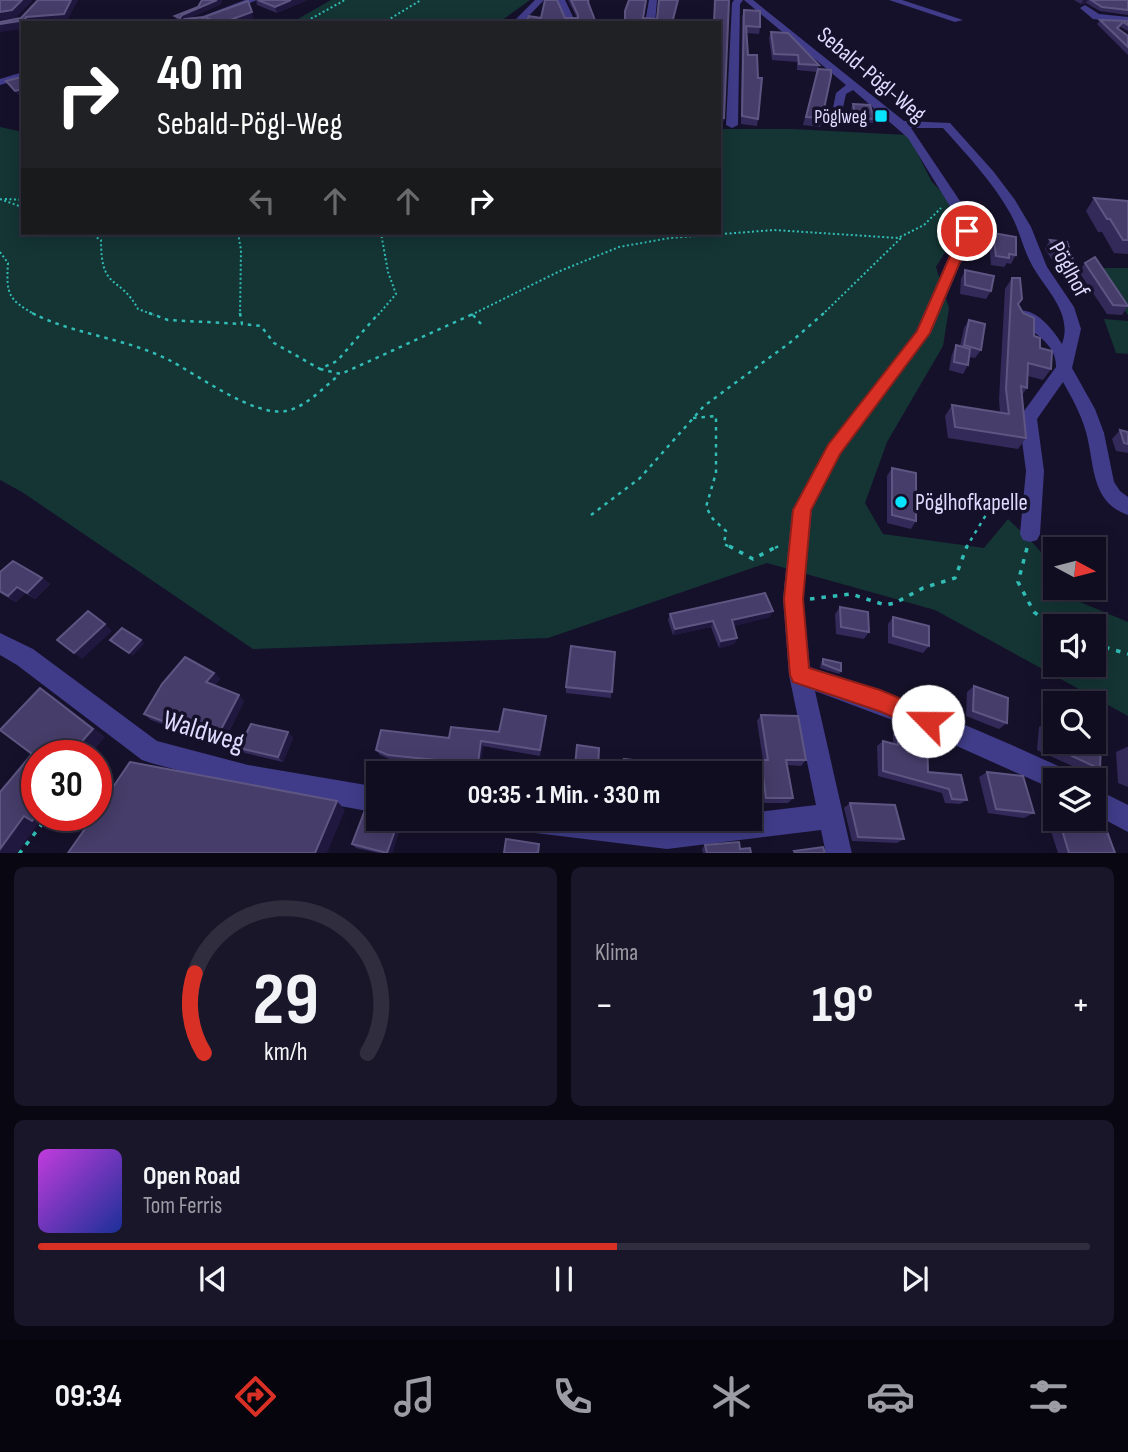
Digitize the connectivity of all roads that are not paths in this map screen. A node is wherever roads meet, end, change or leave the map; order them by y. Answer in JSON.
{"nodes":[{"id":1,"x":253,"y":0,"type":"edge"},
{"id":2,"x":540,"y":0,"type":"edge"},
{"id":3,"x":561,"y":0,"type":"edge"},
{"id":4,"x":653,"y":0,"type":"edge"},
{"id":5,"x":739,"y":0,"type":"edge"},
{"id":6,"x":748,"y":0,"type":"edge"},
{"id":7,"x":893,"y":0,"type":"edge"},
{"id":8,"x":231,"y":4,"type":"edge"},
{"id":9,"x":917,"y":4,"type":"edge"},
{"id":10,"x":1085,"y":8,"type":"dead end"},
{"id":11,"x":958,"y":20,"type":"dead end"},
{"id":12,"x":1128,"y":20,"type":"edge"},
{"id":13,"x":193,"y":21,"type":"edge"},
{"id":14,"x":518,"y":21,"type":"edge"},
{"id":15,"x":570,"y":21,"type":"edge"},
{"id":16,"x":650,"y":21,"type":"edge"},
{"id":17,"x":21,"y":76,"type":"edge"},
{"id":18,"x":0,"y":82,"type":"edge"},
{"id":19,"x":853,"y":85,"type":"junction"},
{"id":20,"x":834,"y":121,"type":"dead end"},
{"id":21,"x":901,"y":124,"type":"junction"},
{"id":22,"x":732,"y":125,"type":"dead end"},
{"id":23,"x":1022,"y":315,"type":"edge"},
{"id":24,"x":1064,"y":363,"type":"junction"},
{"id":25,"x":1128,"y":507,"type":"edge"},
{"id":26,"x":1030,"y":534,"type":"road end"},
{"id":27,"x":0,"y":643,"type":"edge"},
{"id":28,"x":800,"y":675,"type":"junction"},
{"id":29,"x":1043,"y":772,"type":"edge"},
{"id":30,"x":366,"y":798,"type":"edge"},
{"id":31,"x":1106,"y":807,"type":"edge"},
{"id":32,"x":829,"y":816,"type":"junction"},
{"id":33,"x":1128,"y":819,"type":"edge"},
{"id":34,"x":762,"y":824,"type":"edge"},
{"id":35,"x":626,"y":831,"type":"edge"},
{"id":36,"x":708,"y":831,"type":"edge"},
{"id":37,"x":839,"y":853,"type":"edge"}],
"edges":[{"from":1,"to":8,"type":"street"},
{"from":2,"to":14,"type":"street"},
{"from":3,"to":15,"type":"street"},
{"from":4,"to":16,"type":"street"},
{"from":5,"to":22,"type":"street"},
{"from":6,"to":19,"type":"street","name":"Sebald-Pögl-Weg"},
{"from":7,"to":9,"type":"street"},
{"from":8,"to":13,"type":"street"},
{"from":9,"to":11,"type":"street"},
{"from":10,"to":12,"type":"street"},
{"from":17,"to":18,"type":"street"},
{"from":19,"to":20,"type":"street"},
{"from":19,"to":21,"type":"street","name":"Sebald-Pögl-Weg"},
{"from":21,"to":24,"type":"street","name":"Pöglhof"},
{"from":21,"to":28,"type":"street","name":"Sebald-Pögl-Weg"},
{"from":23,"to":24,"type":"street"},
{"from":24,"to":25,"type":"street"},
{"from":24,"to":26,"type":"street","name":"Pöglhof"},
{"from":27,"to":30,"type":"street","name":"Waldweg"},
{"from":28,"to":29,"type":"street"},
{"from":28,"to":32,"type":"street","name":"Sebald-Pögl-Weg"},
{"from":31,"to":33,"type":"street"},
{"from":32,"to":34,"type":"street"},
{"from":32,"to":37,"type":"street","name":"Sebald-Pögl-Weg"},
{"from":35,"to":36,"type":"street"}]}
